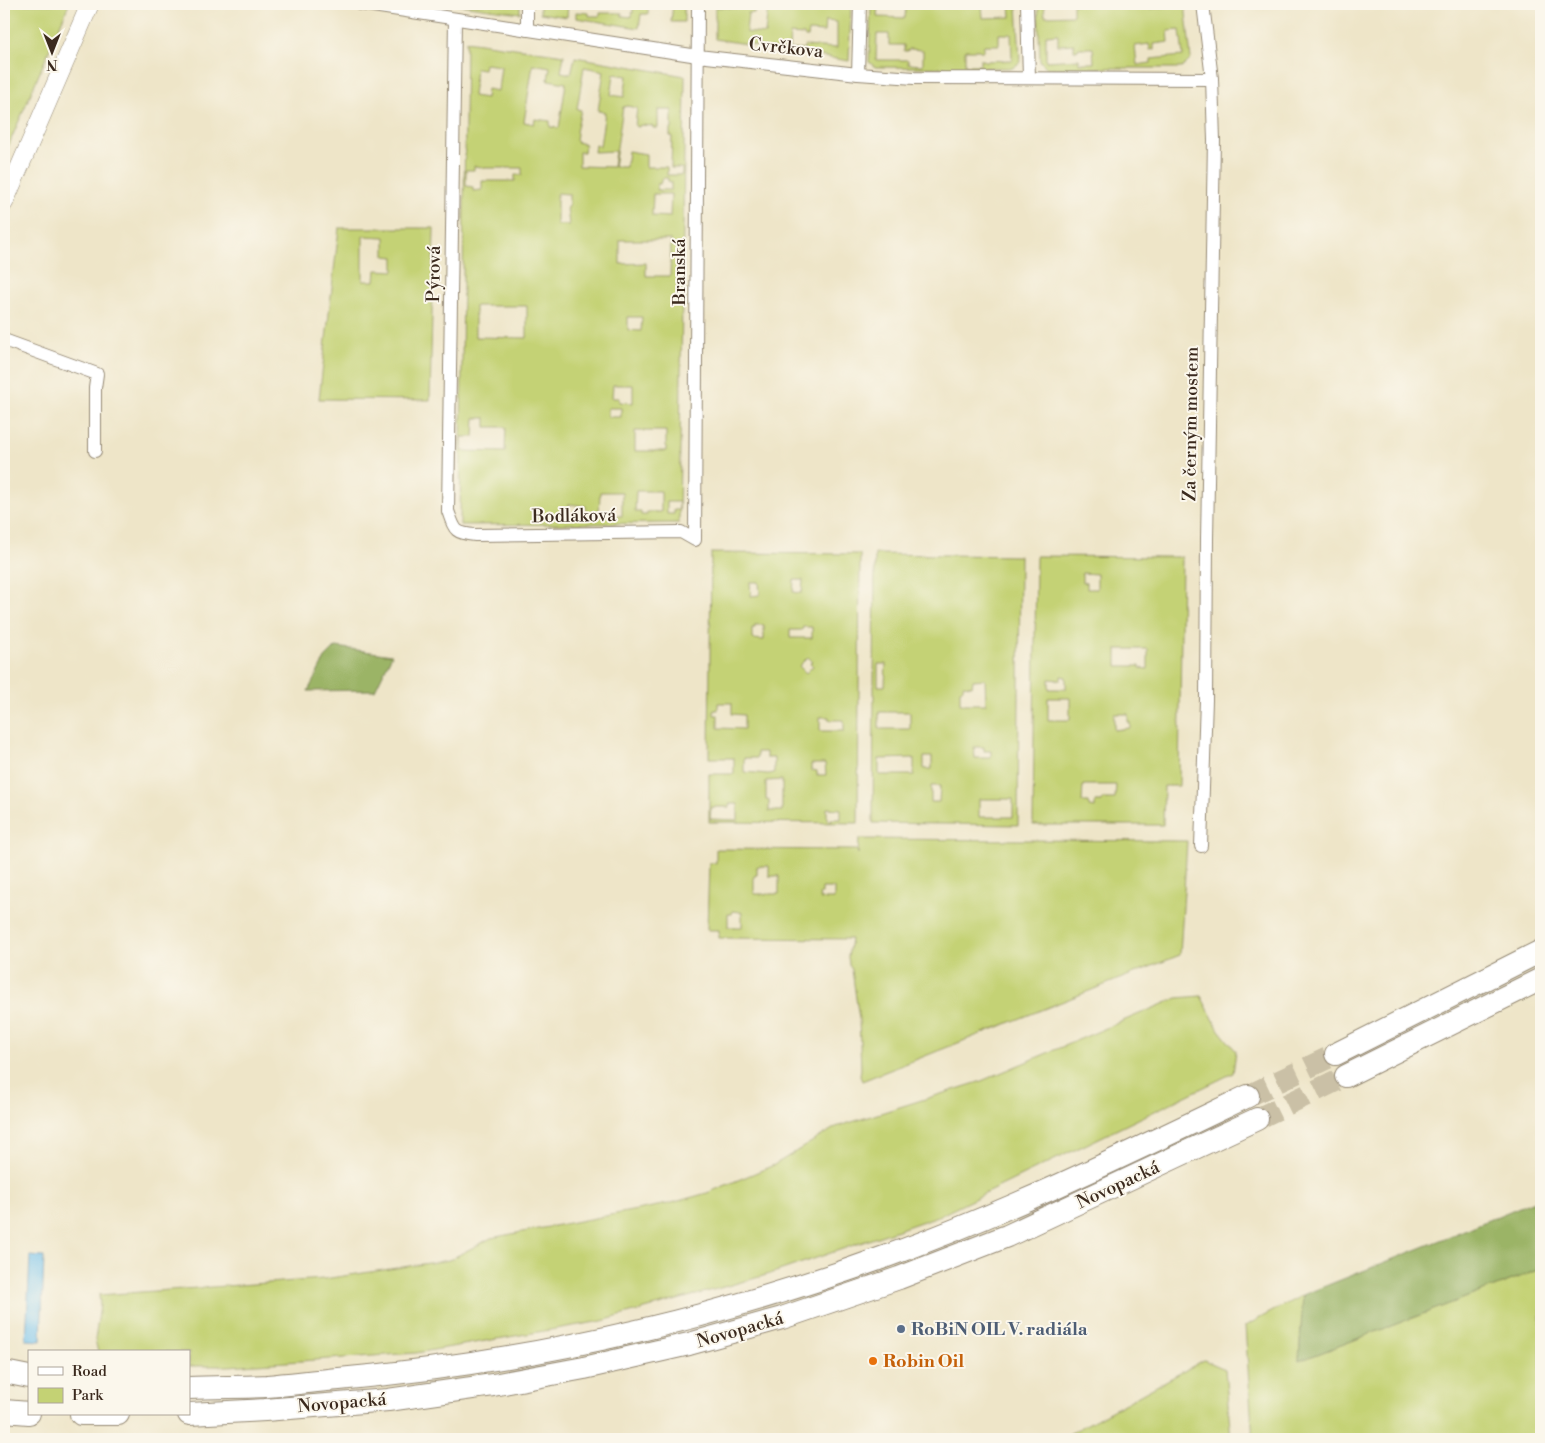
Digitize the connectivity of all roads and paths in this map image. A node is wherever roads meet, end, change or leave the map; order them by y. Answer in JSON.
{"nodes":[{"id":1,"x":90,"y":4,"type":"edge"},
{"id":2,"x":360,"y":4,"type":"edge"},
{"id":3,"x":527,"y":4,"type":"edge"},
{"id":4,"x":698,"y":4,"type":"edge"},
{"id":5,"x":860,"y":4,"type":"edge"},
{"id":6,"x":1027,"y":4,"type":"edge"},
{"id":7,"x":1203,"y":4,"type":"edge"},
{"id":8,"x":455,"y":19,"type":"junction"},
{"id":9,"x":527,"y":30,"type":"junction"},
{"id":10,"x":698,"y":56,"type":"junction"},
{"id":11,"x":858,"y":74,"type":"junction"},
{"id":12,"x":1029,"y":78,"type":"junction"},
{"id":13,"x":1212,"y":79,"type":"junction"},
{"id":14,"x":4,"y":202,"type":"edge"},
{"id":15,"x":4,"y":340,"type":"edge"},
{"id":16,"x":95,"y":451,"type":"dead end"},
{"id":17,"x":454,"y":528,"type":"joint"},
{"id":18,"x":695,"y":540,"type":"joint"},
{"id":19,"x":1202,"y":846,"type":"dead end"},
{"id":20,"x":1541,"y":951,"type":"edge"},
{"id":21,"x":1541,"y":979,"type":"edge"},
{"id":22,"x":1336,"y":1054,"type":"tunnel mouth"},
{"id":23,"x":1346,"y":1076,"type":"tunnel mouth"},
{"id":24,"x":1248,"y":1096,"type":"tunnel mouth"},
{"id":25,"x":1257,"y":1119,"type":"tunnel mouth"},
{"id":26,"x":4,"y":1372,"type":"edge"},
{"id":27,"x":28,"y":1378,"type":"edge"},
{"id":28,"x":4,"y":1387,"type":"edge"},
{"id":29,"x":28,"y":1388,"type":"edge"},
{"id":30,"x":190,"y":1388,"type":"edge"},
{"id":31,"x":4,"y":1411,"type":"edge"},
{"id":32,"x":28,"y":1413,"type":"edge"},
{"id":33,"x":190,"y":1414,"type":"edge"}],
"edges":[{"from":1,"to":14,"type":"street"},
{"from":2,"to":8,"type":"street","name":"Cvrčkova"},
{"from":3,"to":9,"type":"street"},
{"from":4,"to":10,"type":"street","name":"Branská"},
{"from":5,"to":11,"type":"street"},
{"from":6,"to":12,"type":"street"},
{"from":7,"to":13,"type":"street","name":"Za černým mostem"},
{"from":8,"to":9,"type":"street","name":"Cvrčkova"},
{"from":8,"to":17,"type":"street","name":"Pýrová"},
{"from":9,"to":10,"type":"street","name":"Cvrčkova"},
{"from":10,"to":11,"type":"street","name":"Cvrčkova"},
{"from":10,"to":18,"type":"street","name":"Branská"},
{"from":11,"to":12,"type":"street","name":"Cvrčkova"},
{"from":12,"to":13,"type":"street","name":"Cvrčkova"},
{"from":13,"to":19,"type":"street","name":"Za černým mostem"},
{"from":15,"to":16,"type":"street"},
{"from":17,"to":18,"type":"street","name":"Bodláková"},
{"from":20,"to":22,"type":"highway"},
{"from":21,"to":23,"type":"highway"},
{"from":24,"to":30,"type":"highway","name":"Novopacká"},
{"from":25,"to":33,"type":"highway","name":"Novopacká"},
{"from":26,"to":27,"type":"highway"},
{"from":28,"to":29,"type":"highway"},
{"from":31,"to":32,"type":"highway"}]}
